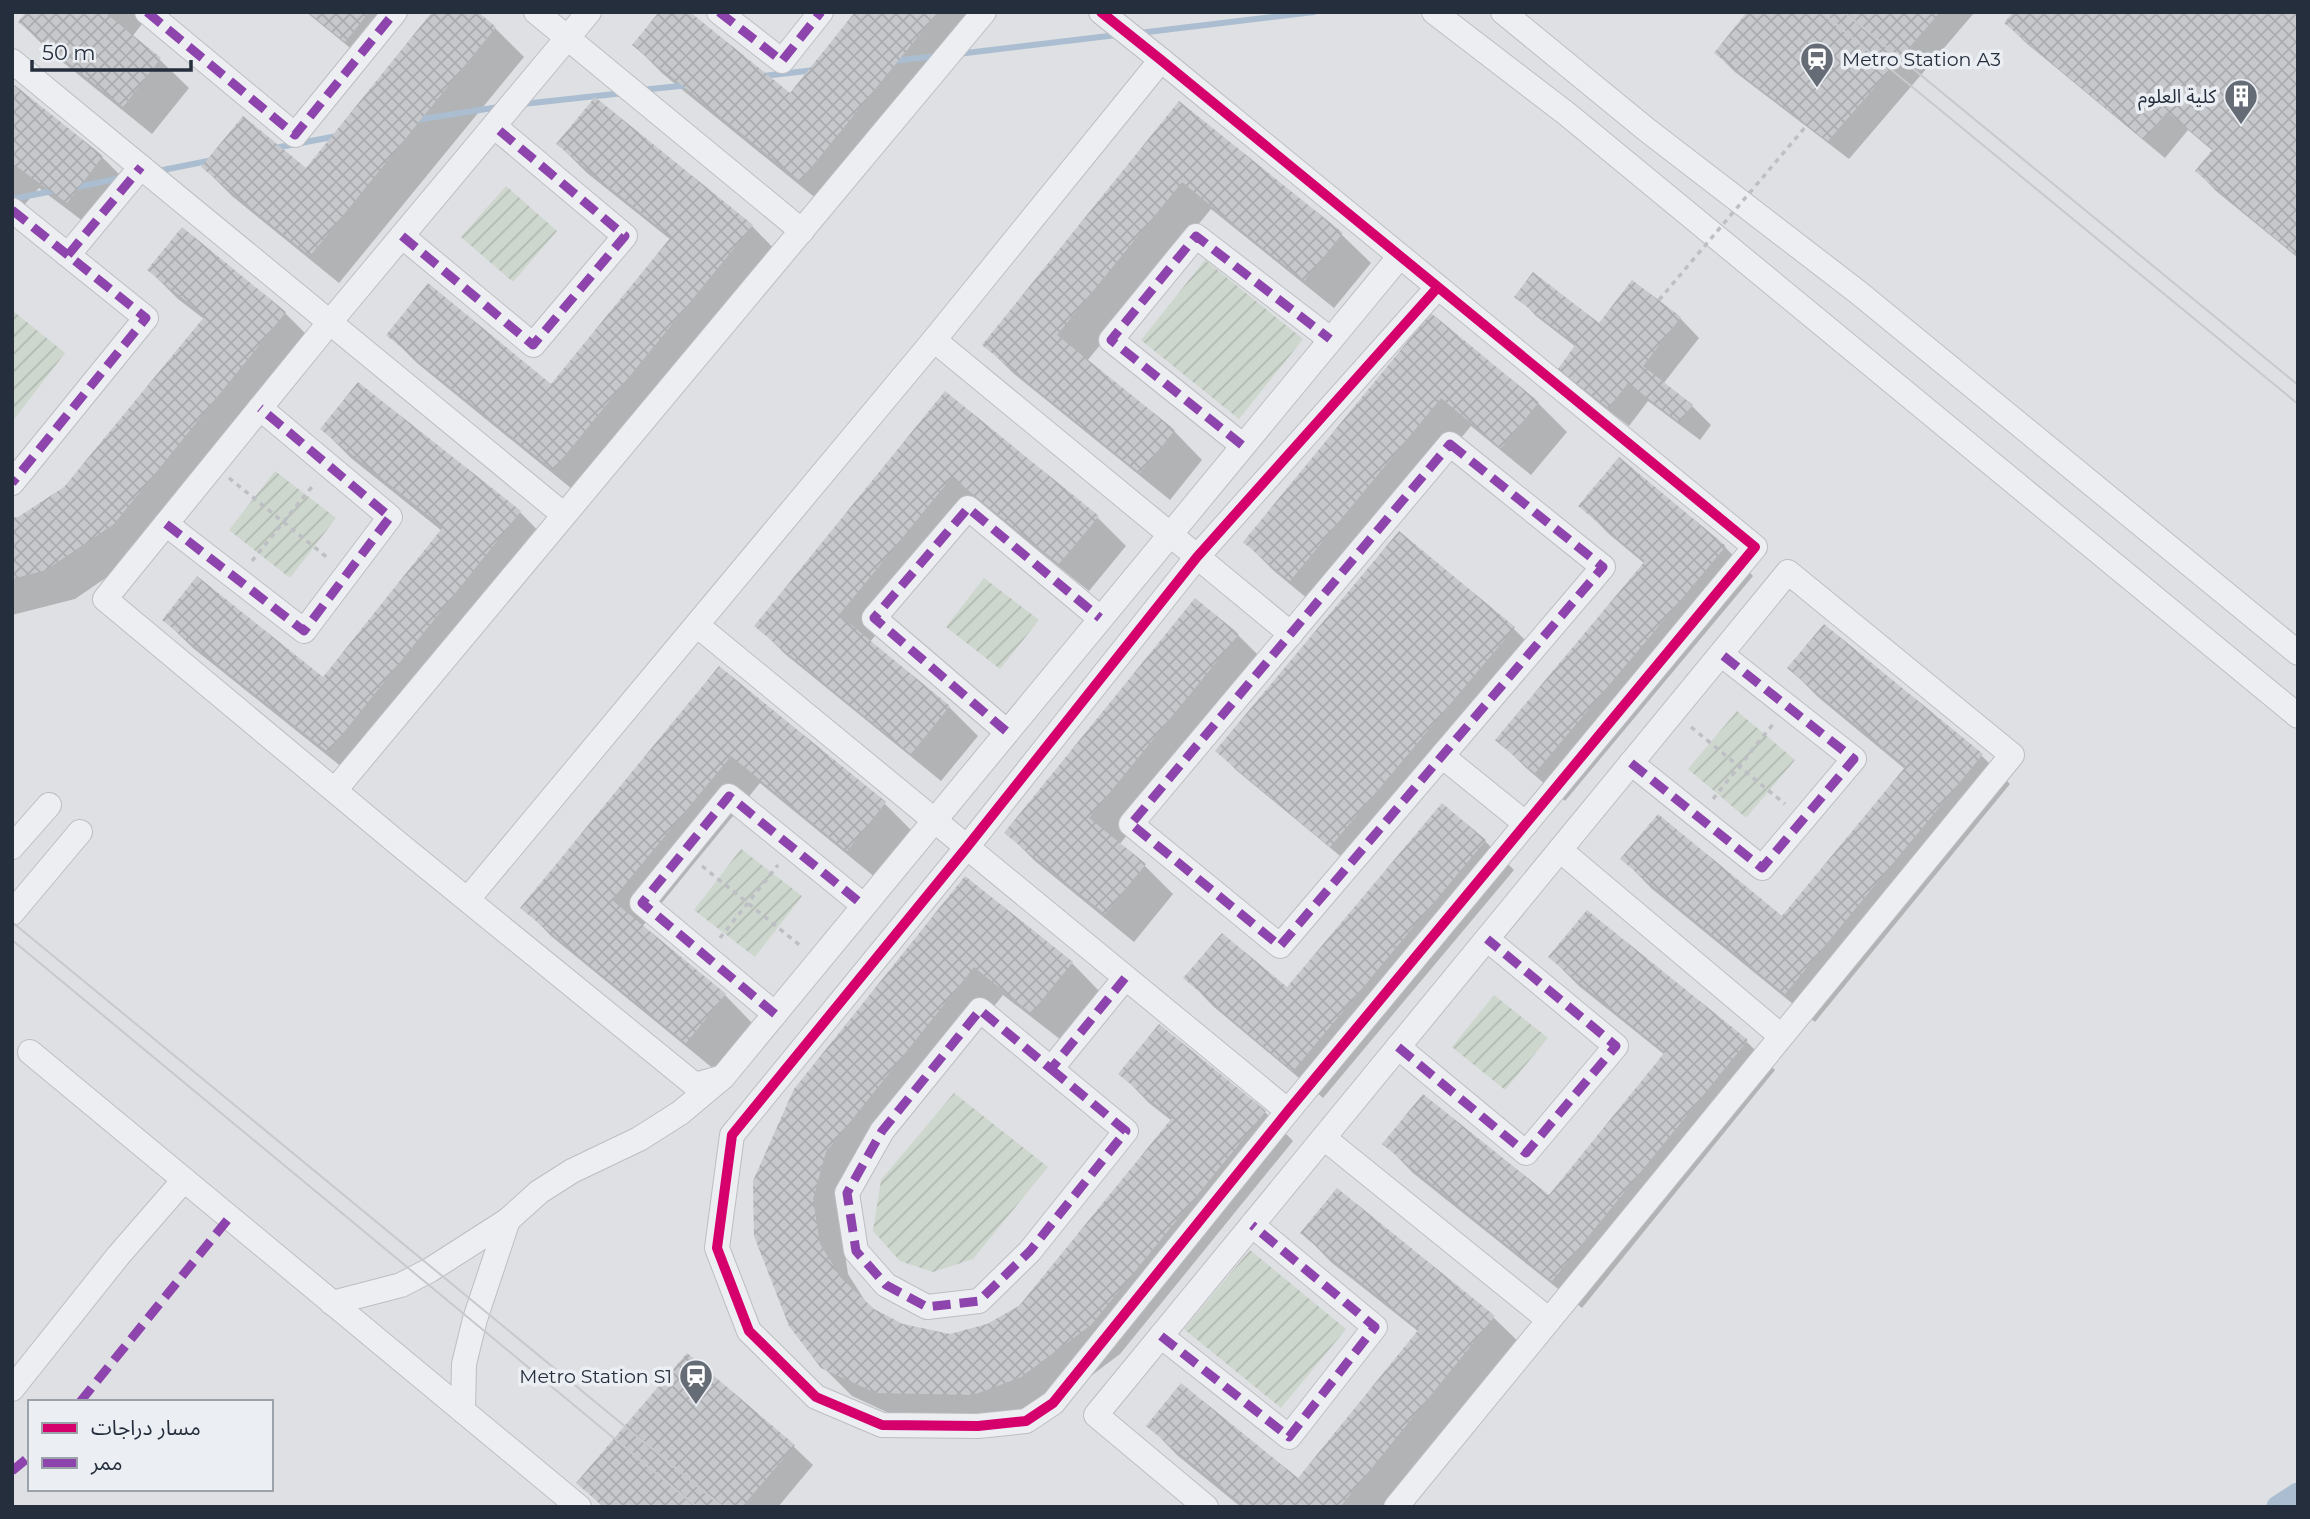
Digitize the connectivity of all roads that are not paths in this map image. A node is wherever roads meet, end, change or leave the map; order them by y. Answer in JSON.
{"nodes":[{"id":1,"x":147,"y":12,"type":"edge"},
{"id":2,"x":395,"y":12,"type":"edge"},
{"id":3,"x":536,"y":12,"type":"edge"},
{"id":4,"x":589,"y":12,"type":"edge"},
{"id":5,"x":719,"y":12,"type":"edge"},
{"id":6,"x":821,"y":12,"type":"edge"},
{"id":7,"x":984,"y":12,"type":"edge"},
{"id":8,"x":1101,"y":12,"type":"edge"},
{"id":9,"x":1434,"y":12,"type":"edge"},
{"id":10,"x":1503,"y":12,"type":"edge"},
{"id":11,"x":567,"y":38,"type":"junction"},
{"id":12,"x":1161,"y":60,"type":"junction"},
{"id":13,"x":12,"y":61,"type":"edge"},
{"id":14,"x":494,"y":126,"type":"junction"},
{"id":15,"x":141,"y":167,"type":"junction"},
{"id":16,"x":12,"y":210,"type":"edge"},
{"id":17,"x":802,"y":231,"type":"junction"},
{"id":18,"x":402,"y":236,"type":"junction"},
{"id":19,"x":68,"y":255,"type":"junction"},
{"id":20,"x":1400,"y":256,"type":"junction"},
{"id":21,"x":1438,"y":287,"type":"junction"},
{"id":22,"x":330,"y":322,"type":"junction"},
{"id":23,"x":1331,"y":339,"type":"junction"},
{"id":24,"x":934,"y":340,"type":"junction"},
{"id":25,"x":260,"y":408,"type":"junction"},
{"id":26,"x":1242,"y":445,"type":"junction"},
{"id":27,"x":12,"y":483,"type":"edge"},
{"id":28,"x":564,"y":515,"type":"junction"},
{"id":29,"x":166,"y":524,"type":"junction"},
{"id":30,"x":1169,"y":534,"type":"junction"},
{"id":31,"x":1197,"y":556,"type":"junction"},
{"id":32,"x":1100,"y":618,"type":"junction"},
{"id":33,"x":698,"y":625,"type":"junction"},
{"id":34,"x":1291,"y":634,"type":"junction"},
{"id":35,"x":2298,"y":653,"type":"edge"},
{"id":36,"x":1721,"y":654,"type":"junction"},
{"id":37,"x":2298,"y":716,"type":"edge"},
{"id":38,"x":1006,"y":731,"type":"junction"},
{"id":39,"x":1442,"y":756,"type":"junction"},
{"id":40,"x":1631,"y":763,"type":"junction"},
{"id":41,"x":335,"y":790,"type":"junction"},
{"id":42,"x":49,"y":804,"type":"dead end"},
{"id":43,"x":933,"y":820,"type":"junction"},
{"id":44,"x":1526,"y":824,"type":"junction"},
{"id":45,"x":80,"y":832,"type":"dead end"},
{"id":46,"x":12,"y":847,"type":"edge"},
{"id":47,"x":967,"y":847,"type":"junction"},
{"id":48,"x":1560,"y":850,"type":"junction"},
{"id":49,"x":468,"y":899,"type":"junction"},
{"id":50,"x":863,"y":905,"type":"junction"},
{"id":51,"x":12,"y":912,"type":"edge"},
{"id":52,"x":1487,"y":939,"type":"junction"},
{"id":53,"x":1125,"y":978,"type":"junction"},
{"id":54,"x":775,"y":1014,"type":"junction"},
{"id":55,"x":1781,"y":1036,"type":"junction"},
{"id":56,"x":1398,"y":1046,"type":"junction"},
{"id":57,"x":30,"y":1052,"type":"dead end"},
{"id":58,"x":1051,"y":1069,"type":"junction"},
{"id":59,"x":723,"y":1077,"type":"junction"},
{"id":60,"x":1288,"y":1111,"type":"junction"},
{"id":61,"x":1324,"y":1138,"type":"junction"},
{"id":62,"x":184,"y":1180,"type":"junction"},
{"id":63,"x":509,"y":1220,"type":"junction"},
{"id":64,"x":1252,"y":1225,"type":"junction"},
{"id":65,"x":332,"y":1303,"type":"junction"},
{"id":66,"x":1549,"y":1320,"type":"junction"},
{"id":67,"x":1161,"y":1336,"type":"junction"},
{"id":68,"x":12,"y":1389,"type":"edge"},
{"id":69,"x":463,"y":1411,"type":"junction"},
{"id":70,"x":579,"y":1507,"type":"edge"},
{"id":71,"x":1206,"y":1507,"type":"edge"},
{"id":72,"x":1396,"y":1507,"type":"edge"}],
"edges":[{"from":1,"to":2,"type":"street"},
{"from":3,"to":11,"type":"street"},
{"from":4,"to":11,"type":"street"},
{"from":5,"to":6,"type":"street"},
{"from":7,"to":17,"type":"street"},
{"from":8,"to":12,"type":"street"},
{"from":9,"to":37,"type":"street"},
{"from":10,"to":35,"type":"street"},
{"from":11,"to":14,"type":"street"},
{"from":11,"to":17,"type":"street"},
{"from":12,"to":20,"type":"street"},
{"from":12,"to":24,"type":"street"},
{"from":13,"to":15,"type":"street"},
{"from":14,"to":18,"type":"street"},
{"from":14,"to":18,"type":"street"},
{"from":15,"to":19,"type":"street"},
{"from":15,"to":22,"type":"street"},
{"from":16,"to":19,"type":"street"},
{"from":17,"to":28,"type":"street"},
{"from":18,"to":22,"type":"street"},
{"from":19,"to":27,"type":"street"},
{"from":20,"to":21,"type":"street"},
{"from":20,"to":23,"type":"street"},
{"from":21,"to":31,"type":"street"},
{"from":21,"to":44,"type":"street"},
{"from":22,"to":25,"type":"street"},
{"from":22,"to":28,"type":"street"},
{"from":23,"to":26,"type":"street"},
{"from":23,"to":26,"type":"street"},
{"from":24,"to":30,"type":"street"},
{"from":24,"to":33,"type":"street"},
{"from":25,"to":29,"type":"street"},
{"from":25,"to":29,"type":"street"},
{"from":26,"to":30,"type":"street"},
{"from":28,"to":41,"type":"street"},
{"from":29,"to":41,"type":"street"},
{"from":30,"to":31,"type":"street"},
{"from":30,"to":32,"type":"street"},
{"from":31,"to":34,"type":"street"},
{"from":31,"to":47,"type":"street"},
{"from":32,"to":38,"type":"street"},
{"from":32,"to":38,"type":"street"},
{"from":33,"to":43,"type":"street"},
{"from":33,"to":49,"type":"street"},
{"from":34,"to":39,"type":"street"},
{"from":34,"to":39,"type":"street"},
{"from":36,"to":40,"type":"street"},
{"from":36,"to":40,"type":"street"},
{"from":36,"to":55,"type":"street"},
{"from":38,"to":43,"type":"street"},
{"from":39,"to":44,"type":"street"},
{"from":40,"to":48,"type":"street"},
{"from":41,"to":49,"type":"street"},
{"from":42,"to":46,"type":"street"},
{"from":43,"to":47,"type":"street"},
{"from":43,"to":50,"type":"street"},
{"from":44,"to":60,"type":"street"},
{"from":45,"to":51,"type":"street"},
{"from":47,"to":53,"type":"street"},
{"from":47,"to":60,"type":"street"},
{"from":48,"to":52,"type":"street"},
{"from":48,"to":55,"type":"street"},
{"from":49,"to":59,"type":"street"},
{"from":50,"to":54,"type":"street"},
{"from":50,"to":54,"type":"street"},
{"from":52,"to":56,"type":"street"},
{"from":52,"to":56,"type":"street"},
{"from":53,"to":58,"type":"street"},
{"from":53,"to":60,"type":"street"},
{"from":54,"to":59,"type":"street"},
{"from":55,"to":66,"type":"street"},
{"from":56,"to":61,"type":"street"},
{"from":57,"to":62,"type":"street"},
{"from":58,"to":58,"type":"street"},
{"from":59,"to":63,"type":"street"},
{"from":61,"to":64,"type":"street"},
{"from":61,"to":66,"type":"street"},
{"from":62,"to":65,"type":"street"},
{"from":62,"to":68,"type":"street"},
{"from":63,"to":65,"type":"street"},
{"from":63,"to":69,"type":"street"},
{"from":64,"to":67,"type":"street"},
{"from":64,"to":67,"type":"street"},
{"from":65,"to":69,"type":"street"},
{"from":66,"to":72,"type":"street"},
{"from":67,"to":71,"type":"street"},
{"from":69,"to":70,"type":"street"}]}
